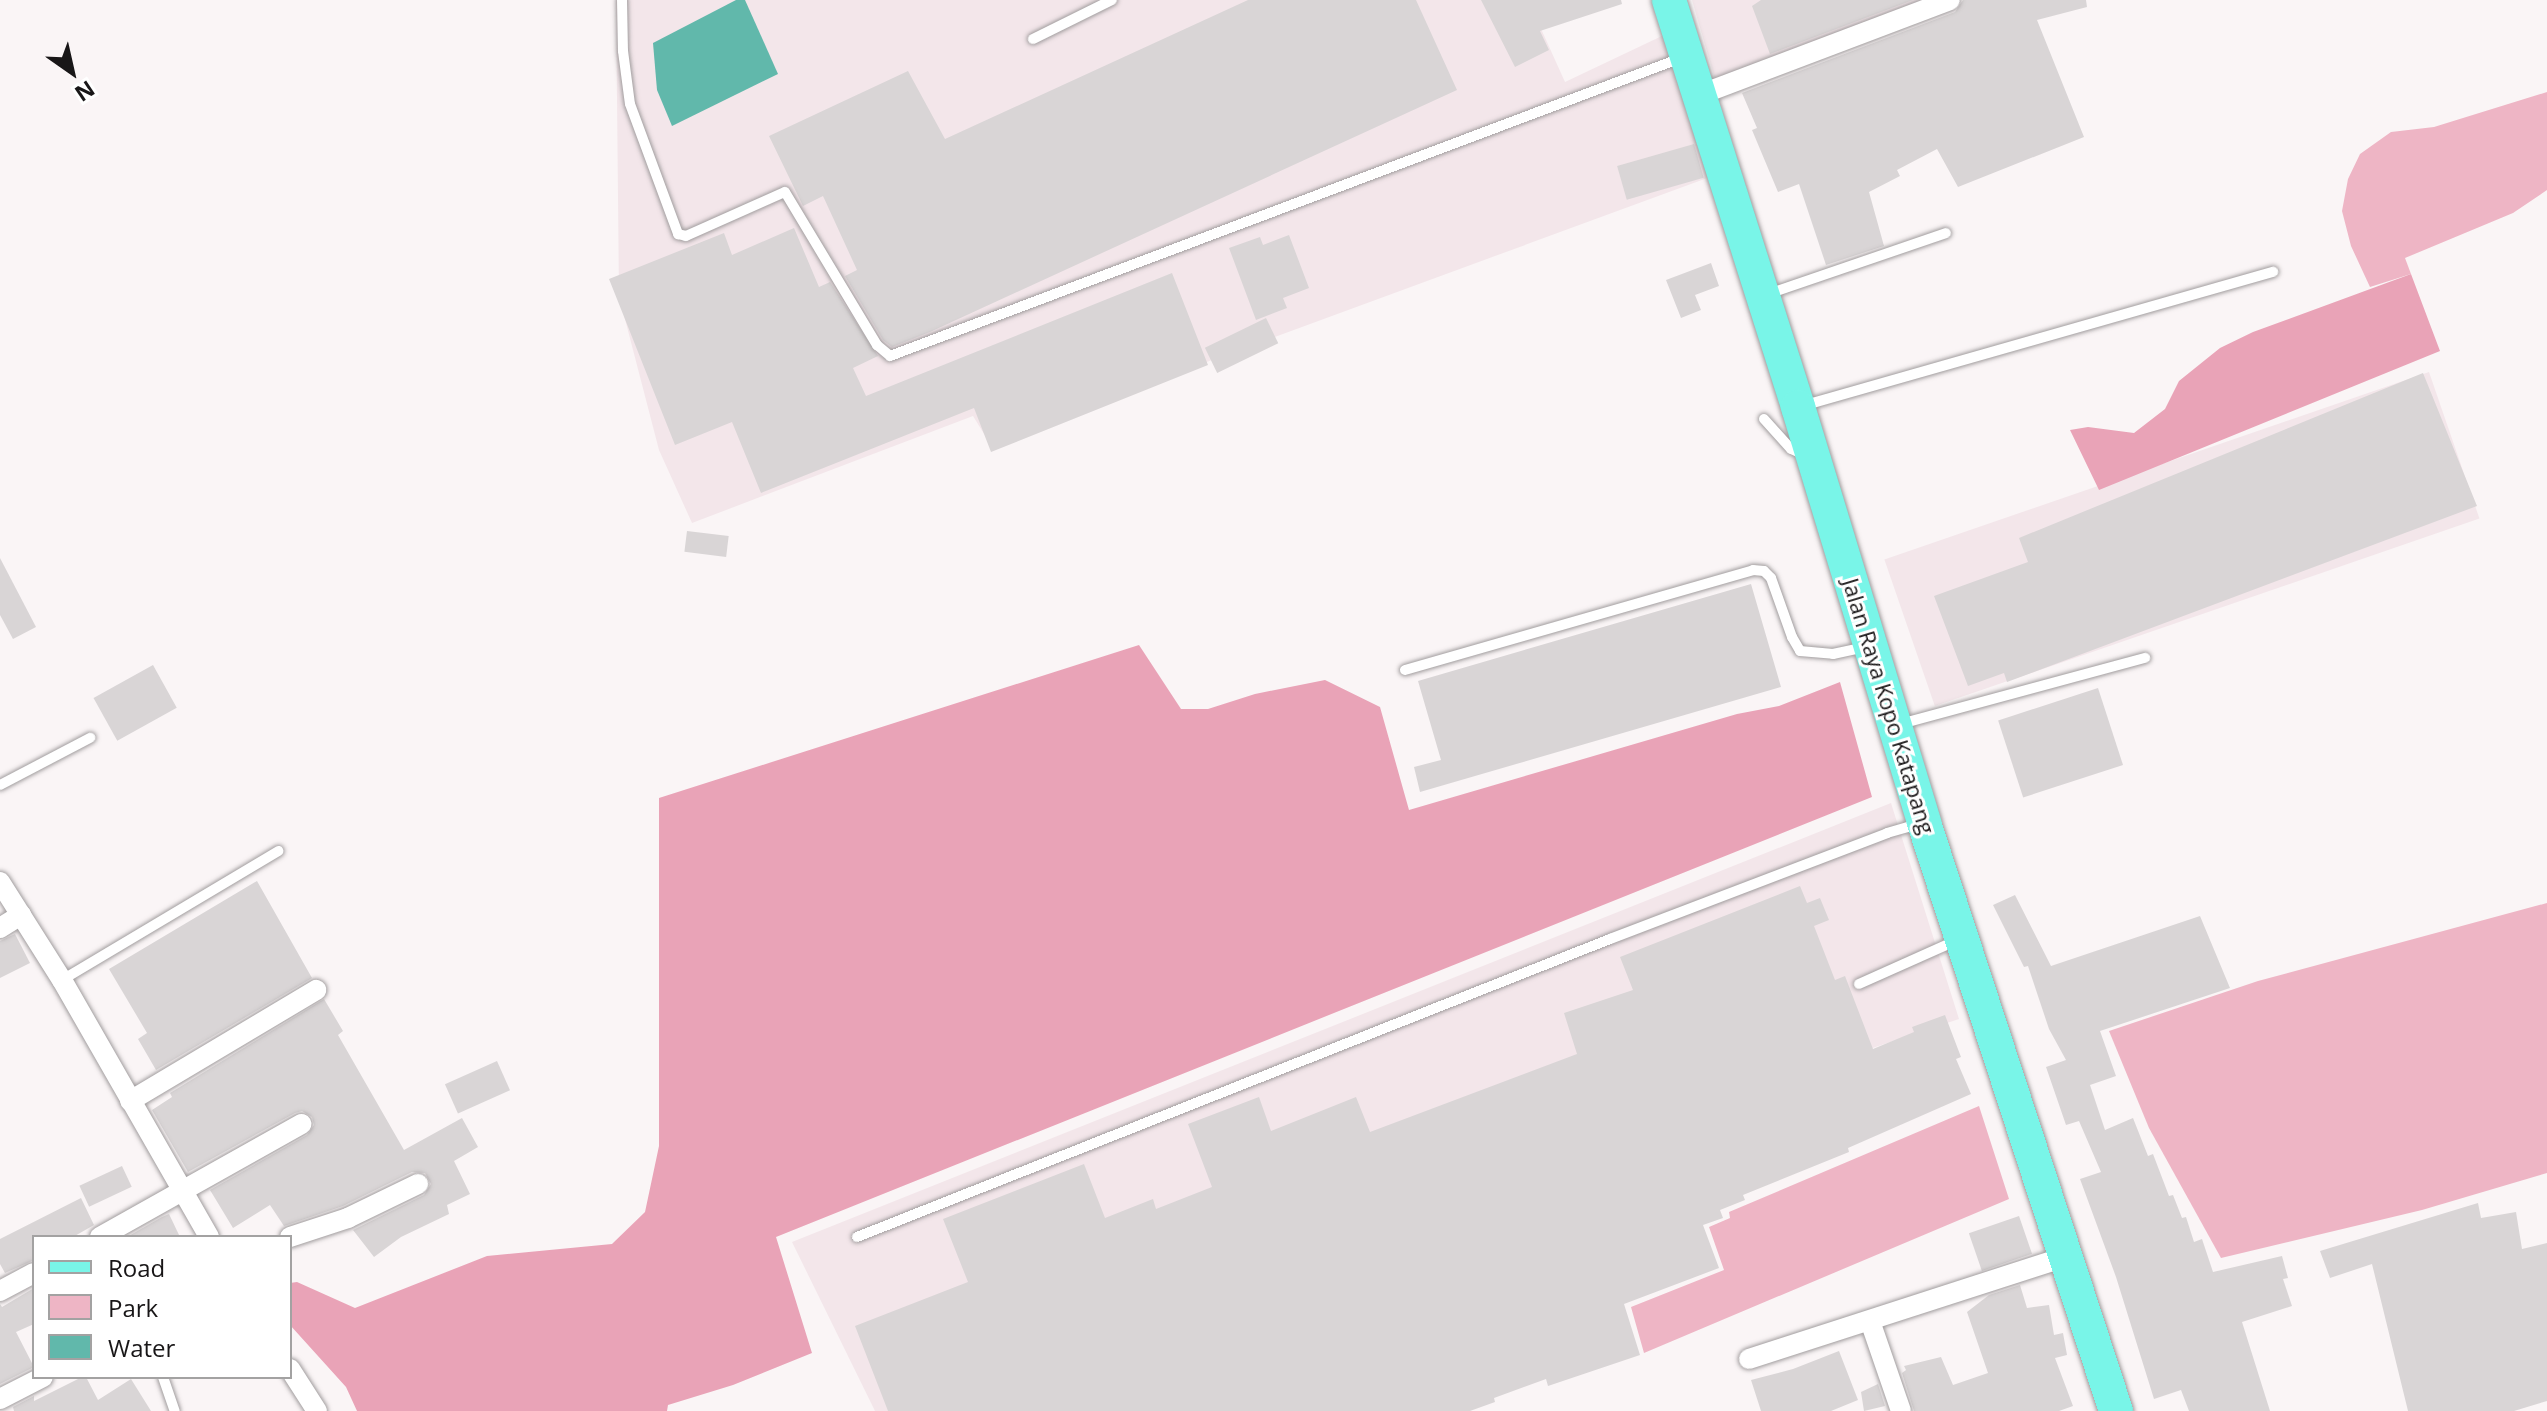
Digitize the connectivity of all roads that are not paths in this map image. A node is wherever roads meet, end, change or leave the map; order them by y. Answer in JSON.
{"nodes":[{"id":1,"x":622,"y":0,"type":"edge"},
{"id":2,"x":1112,"y":0,"type":"edge"},
{"id":3,"x":1669,"y":0,"type":"edge"},
{"id":4,"x":1950,"y":0,"type":"edge"},
{"id":5,"x":1033,"y":39,"type":"dead end"},
{"id":6,"x":1686,"y":56,"type":"junction"},
{"id":7,"x":1699,"y":95,"type":"junction"},
{"id":8,"x":1946,"y":233,"type":"dead end"},
{"id":9,"x":2273,"y":272,"type":"dead end"},
{"id":10,"x":1762,"y":296,"type":"junction"},
{"id":11,"x":1798,"y":407,"type":"junction"},
{"id":12,"x":1764,"y":419,"type":"dead end"},
{"id":13,"x":1814,"y":460,"type":"junction"},
{"id":14,"x":1871,"y":646,"type":"junction"},
{"id":15,"x":2145,"y":658,"type":"dead end"},
{"id":16,"x":1405,"y":670,"type":"dead end"},
{"id":17,"x":1893,"y":726,"type":"junction"},
{"id":18,"x":90,"y":738,"type":"dead end"},
{"id":19,"x":0,"y":785,"type":"edge"},
{"id":20,"x":1924,"y":823,"type":"junction"},
{"id":21,"x":278,"y":851,"type":"dead end"},
{"id":22,"x":0,"y":882,"type":"edge"},
{"id":23,"x":21,"y":915,"type":"junction"},
{"id":24,"x":0,"y":928,"type":"edge"},
{"id":25,"x":1962,"y":938,"type":"junction"},
{"id":26,"x":62,"y":980,"type":"junction"},
{"id":27,"x":1859,"y":984,"type":"dead end"},
{"id":28,"x":316,"y":990,"type":"dead end"},
{"id":29,"x":130,"y":1101,"type":"junction"},
{"id":30,"x":301,"y":1124,"type":"dead end"},
{"id":31,"x":418,"y":1184,"type":"dead end"},
{"id":32,"x":183,"y":1191,"type":"junction"},
{"id":33,"x":104,"y":1235,"type":"edge"},
{"id":34,"x":208,"y":1235,"type":"edge"},
{"id":35,"x":292,"y":1236,"type":"edge"},
{"id":36,"x":857,"y":1237,"type":"dead end"},
{"id":37,"x":2065,"y":1257,"type":"junction"},
{"id":38,"x":32,"y":1274,"type":"edge"},
{"id":39,"x":0,"y":1291,"type":"edge"},
{"id":40,"x":1870,"y":1321,"type":"junction"},
{"id":41,"x":1749,"y":1359,"type":"dead end"},
{"id":42,"x":292,"y":1372,"type":"edge"},
{"id":43,"x":39,"y":1379,"type":"edge"},
{"id":44,"x":164,"y":1379,"type":"edge"},
{"id":45,"x":0,"y":1400,"type":"edge"},
{"id":46,"x":2110,"y":1409,"type":"edge"},
{"id":47,"x":5,"y":1411,"type":"edge"},
{"id":48,"x":175,"y":1411,"type":"edge"},
{"id":49,"x":317,"y":1411,"type":"edge"},
{"id":50,"x":1901,"y":1411,"type":"edge"}],
"edges":[{"from":1,"to":6,"type":"lane"},
{"from":2,"to":5,"type":"lane"},
{"from":3,"to":6,"type":"main road","name":"Jalan Raya Kopo Katapang"},
{"from":4,"to":7,"type":"street"},
{"from":6,"to":7,"type":"main road","name":"Jalan Raya Kopo Katapang"},
{"from":7,"to":10,"type":"main road","name":"Jalan Raya Kopo Katapang"},
{"from":8,"to":10,"type":"lane"},
{"from":9,"to":11,"type":"lane"},
{"from":10,"to":11,"type":"main road","name":"Jalan Raya Kopo Katapang"},
{"from":11,"to":13,"type":"main road","name":"Jalan Raya Kopo Katapang"},
{"from":12,"to":13,"type":"lane"},
{"from":13,"to":14,"type":"main road","name":"Jalan Raya Kopo Katapang"},
{"from":14,"to":16,"type":"lane"},
{"from":14,"to":17,"type":"main road","name":"Jalan Raya Kopo Katapang"},
{"from":15,"to":17,"type":"lane"},
{"from":17,"to":20,"type":"main road","name":"Jalan Raya Kopo Katapang"},
{"from":18,"to":19,"type":"lane"},
{"from":20,"to":25,"type":"main road","name":"Jalan Raya Kopo Katapang"},
{"from":20,"to":36,"type":"lane"},
{"from":21,"to":26,"type":"lane"},
{"from":22,"to":23,"type":"street"},
{"from":23,"to":24,"type":"street"},
{"from":23,"to":26,"type":"street"},
{"from":25,"to":27,"type":"lane"},
{"from":25,"to":37,"type":"main road","name":"Jalan Raya Kopo Katapang"},
{"from":26,"to":29,"type":"street"},
{"from":28,"to":29,"type":"street"},
{"from":29,"to":32,"type":"street"},
{"from":30,"to":32,"type":"street"},
{"from":31,"to":35,"type":"street"},
{"from":32,"to":33,"type":"street"},
{"from":32,"to":34,"type":"street"},
{"from":37,"to":40,"type":"street"},
{"from":37,"to":46,"type":"main road","name":"Jalan Raya Kopo Katapang"},
{"from":38,"to":39,"type":"street"},
{"from":40,"to":41,"type":"street"},
{"from":40,"to":50,"type":"street"},
{"from":42,"to":49,"type":"street"},
{"from":43,"to":45,"type":"street"},
{"from":44,"to":48,"type":"lane"},
{"from":45,"to":47,"type":"street"}]}
